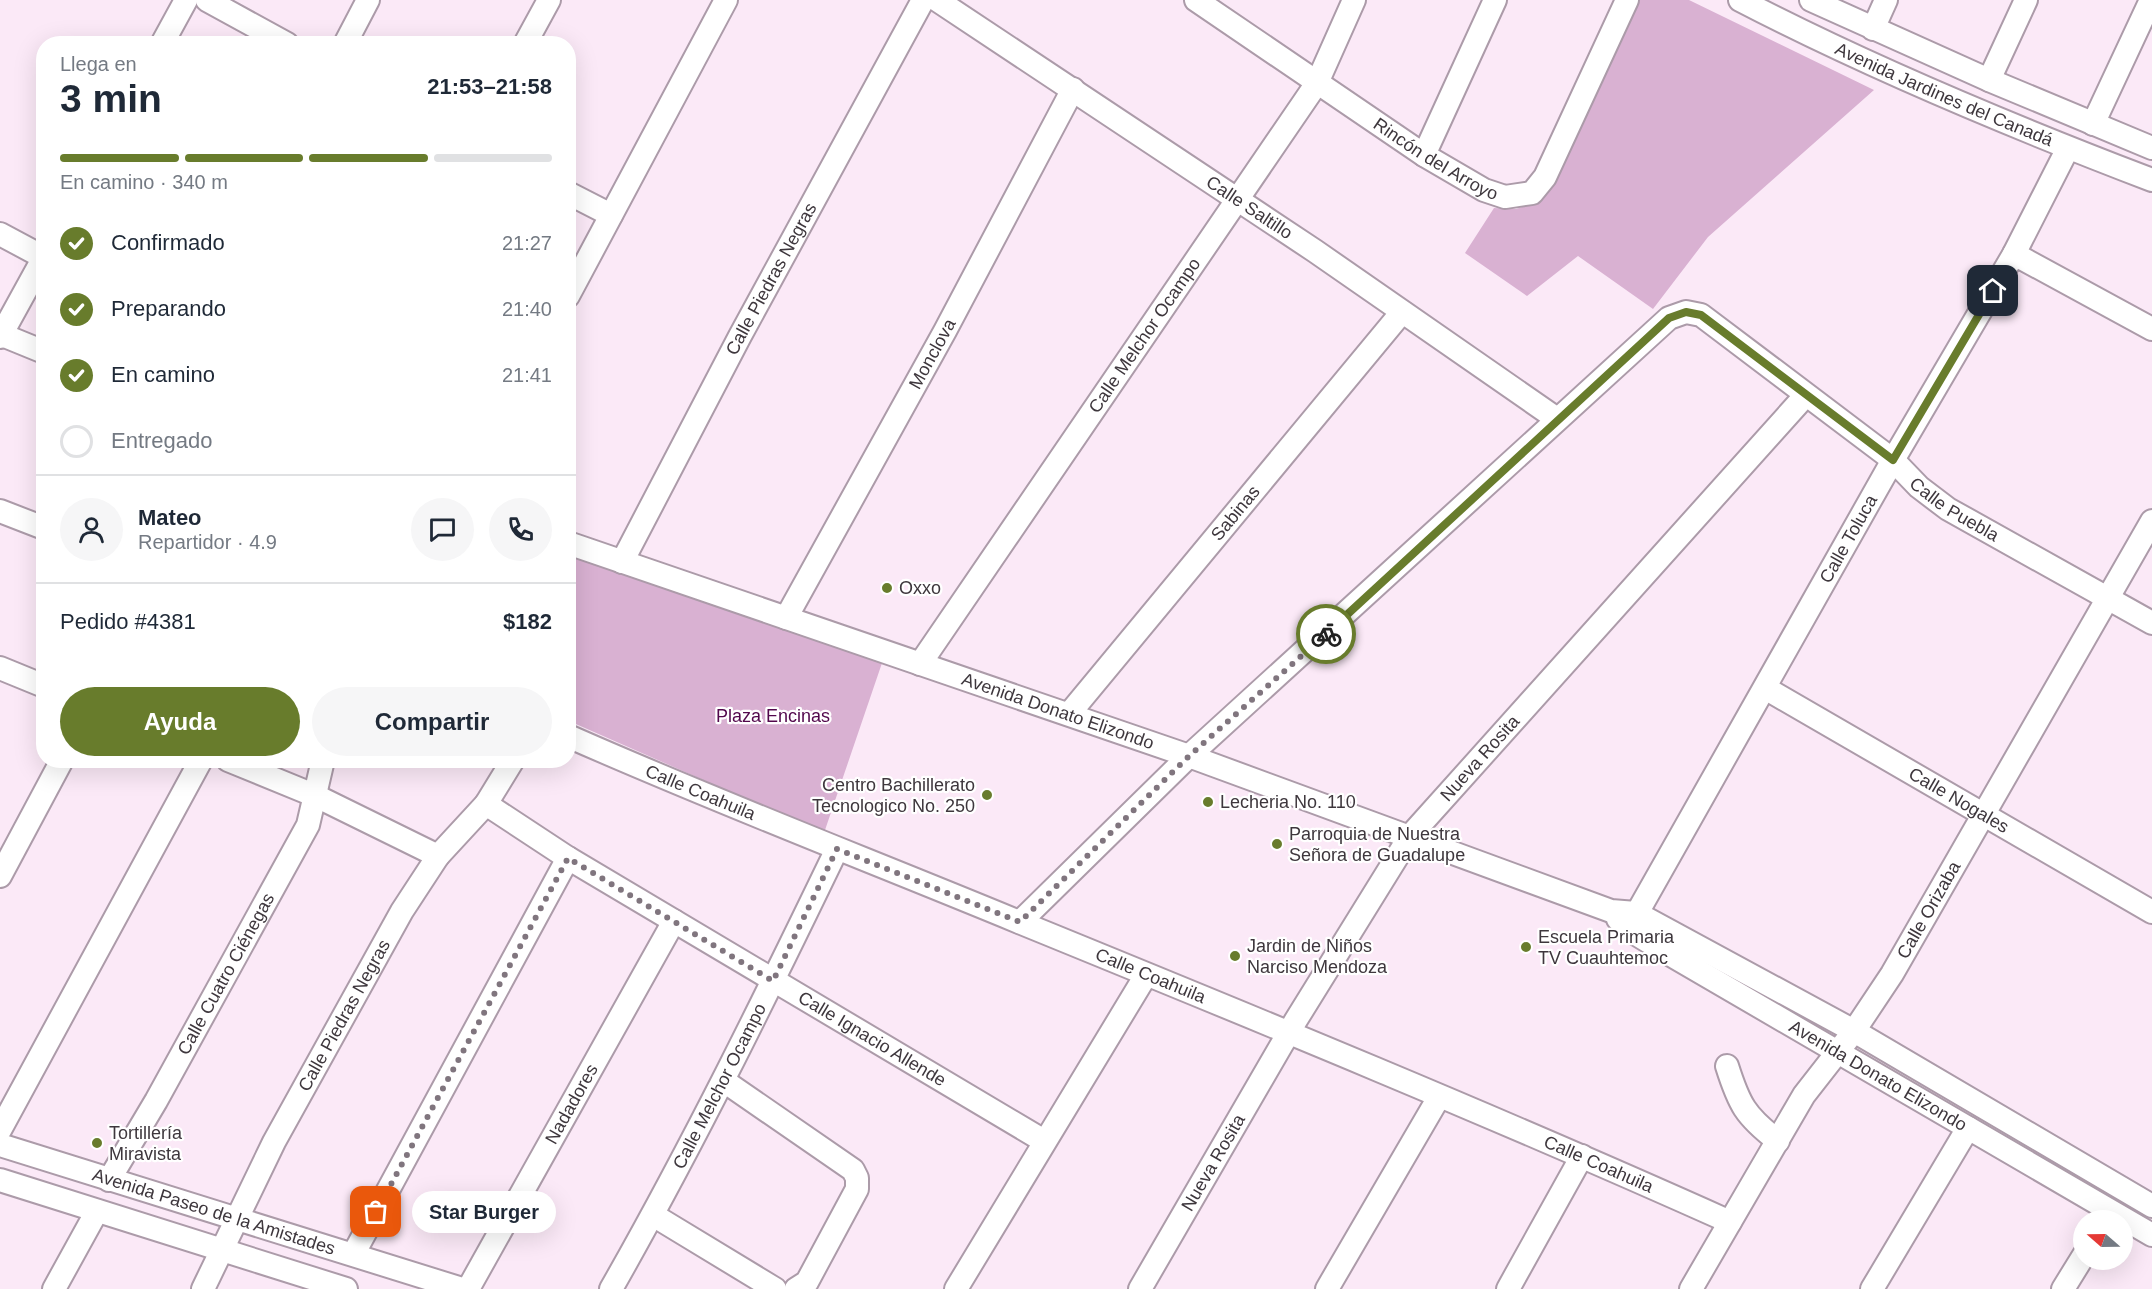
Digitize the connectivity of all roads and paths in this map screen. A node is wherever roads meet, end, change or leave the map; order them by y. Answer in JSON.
{"nodes":[{"id":1,"x":186,"y":0,"type":"edge"},
{"id":2,"x":207,"y":0,"type":"edge"},
{"id":3,"x":368,"y":0,"type":"edge"},
{"id":4,"x":549,"y":0,"type":"edge"},
{"id":5,"x":726,"y":0,"type":"edge"},
{"id":6,"x":924,"y":0,"type":"edge"},
{"id":7,"x":938,"y":0,"type":"edge"},
{"id":8,"x":1196,"y":0,"type":"edge"},
{"id":9,"x":1354,"y":0,"type":"edge"},
{"id":10,"x":1495,"y":0,"type":"edge"},
{"id":11,"x":1628,"y":0,"type":"edge"},
{"id":12,"x":1811,"y":0,"type":"edge"},
{"id":13,"x":1886,"y":0,"type":"edge"},
{"id":14,"x":2026,"y":0,"type":"edge"},
{"id":15,"x":2151,"y":0,"type":"edge"},
{"id":16,"x":1752,"y":3,"type":"edge"},
{"id":17,"x":1873,"y":28,"type":"junction"},
{"id":18,"x":166,"y":36,"type":"edge"},
{"id":19,"x":272,"y":36,"type":"edge"},
{"id":20,"x":349,"y":36,"type":"edge"},
{"id":21,"x":529,"y":36,"type":"edge"},
{"id":22,"x":1989,"y":80,"type":"junction"},
{"id":23,"x":1317,"y":83,"type":"junction"},
{"id":24,"x":1073,"y":89,"type":"junction"},
{"id":25,"x":2093,"y":124,"type":"junction"},
{"id":26,"x":2068,"y":148,"type":"junction"},
{"id":27,"x":2152,"y":148,"type":"edge"},
{"id":28,"x":1424,"y":155,"type":"junction"},
{"id":29,"x":2152,"y":180,"type":"edge"},
{"id":30,"x":576,"y":197,"type":"edge"},
{"id":31,"x":1238,"y":201,"type":"junction"},
{"id":32,"x":611,"y":215,"type":"junction"},
{"id":33,"x":0,"y":234,"type":"edge"},
{"id":34,"x":36,"y":253,"type":"edge"},
{"id":35,"x":2014,"y":254,"type":"junction"},
{"id":36,"x":36,"y":270,"type":"edge"},
{"id":37,"x":576,"y":281,"type":"edge"},
{"id":38,"x":1402,"y":312,"type":"junction"},
{"id":39,"x":2152,"y":329,"type":"edge"},
{"id":40,"x":0,"y":335,"type":"edge"},
{"id":41,"x":36,"y":349,"type":"edge"},
{"id":42,"x":1804,"y":396,"type":"junction"},
{"id":43,"x":1557,"y":419,"type":"junction"},
{"id":44,"x":1893,"y":460,"type":"junction"},
{"id":45,"x":0,"y":511,"type":"edge"},
{"id":46,"x":2152,"y":521,"type":"edge"},
{"id":47,"x":36,"y":525,"type":"edge"},
{"id":48,"x":576,"y":546,"type":"edge"},
{"id":49,"x":622,"y":562,"type":"junction"},
{"id":50,"x":2108,"y":598,"type":"junction"},
{"id":51,"x":786,"y":618,"type":"junction"},
{"id":52,"x":2152,"y":623,"type":"edge"},
{"id":53,"x":920,"y":664,"type":"junction"},
{"id":54,"x":0,"y":668,"type":"edge"},
{"id":55,"x":36,"y":683,"type":"edge"},
{"id":56,"x":1765,"y":688,"type":"junction"},
{"id":57,"x":1069,"y":714,"type":"junction"},
{"id":58,"x":576,"y":739,"type":"edge"},
{"id":59,"x":1189,"y":756,"type":"junction"},
{"id":60,"x":58,"y":768,"type":"edge"},
{"id":61,"x":197,"y":768,"type":"edge"},
{"id":62,"x":248,"y":768,"type":"edge"},
{"id":63,"x":321,"y":768,"type":"edge"},
{"id":64,"x":508,"y":768,"type":"edge"},
{"id":65,"x":316,"y":796,"type":"junction"},
{"id":66,"x":486,"y":804,"type":"junction"},
{"id":67,"x":1983,"y":816,"type":"junction"},
{"id":68,"x":1410,"y":836,"type":"junction"},
{"id":69,"x":837,"y":849,"type":"junction"},
{"id":70,"x":438,"y":856,"type":"junction"},
{"id":71,"x":568,"y":858,"type":"junction"},
{"id":72,"x":0,"y":876,"type":"edge"},
{"id":73,"x":2152,"y":912,"type":"edge"},
{"id":74,"x":674,"y":921,"type":"junction"},
{"id":75,"x":1632,"y":921,"type":"junction"},
{"id":76,"x":1020,"y":922,"type":"junction"},
{"id":77,"x":1146,"y":975,"type":"junction"},
{"id":78,"x":773,"y":981,"type":"junction"},
{"id":79,"x":1854,"y":1031,"type":"junction"},
{"id":80,"x":1288,"y":1034,"type":"junction"},
{"id":81,"x":1837,"y":1052,"type":"junction"},
{"id":82,"x":1727,"y":1066,"type":"dead end"},
{"id":83,"x":724,"y":1081,"type":"junction"},
{"id":84,"x":1439,"y":1097,"type":"junction"},
{"id":85,"x":1968,"y":1128,"type":"junction"},
{"id":86,"x":0,"y":1130,"type":"edge"},
{"id":87,"x":1044,"y":1141,"type":"junction"},
{"id":88,"x":1778,"y":1141,"type":"junction"},
{"id":89,"x":0,"y":1145,"type":"edge"},
{"id":90,"x":1582,"y":1156,"type":"junction"},
{"id":91,"x":0,"y":1180,"type":"edge"},
{"id":92,"x":109,"y":1180,"type":"junction"},
{"id":93,"x":2152,"y":1206,"type":"edge"},
{"id":94,"x":2098,"y":1210,"type":"edge"},
{"id":95,"x":97,"y":1211,"type":"junction"},
{"id":96,"x":653,"y":1215,"type":"junction"},
{"id":97,"x":239,"y":1219,"type":"junction"},
{"id":98,"x":1730,"y":1222,"type":"junction"},
{"id":99,"x":2133,"y":1227,"type":"edge"},
{"id":100,"x":2152,"y":1235,"type":"edge"},
{"id":101,"x":223,"y":1251,"type":"junction"},
{"id":102,"x":354,"y":1253,"type":"junction"},
{"id":103,"x":2075,"y":1270,"type":"edge"},
{"id":104,"x":54,"y":1289,"type":"edge"},
{"id":105,"x":203,"y":1289,"type":"edge"},
{"id":106,"x":346,"y":1289,"type":"edge"},
{"id":107,"x":462,"y":1289,"type":"edge"},
{"id":108,"x":468,"y":1289,"type":"edge"},
{"id":109,"x":611,"y":1289,"type":"edge"},
{"id":110,"x":775,"y":1289,"type":"edge"},
{"id":111,"x":796,"y":1289,"type":"edge"},
{"id":112,"x":956,"y":1289,"type":"edge"},
{"id":113,"x":1140,"y":1289,"type":"edge"},
{"id":114,"x":1327,"y":1289,"type":"edge"},
{"id":115,"x":1508,"y":1289,"type":"edge"},
{"id":116,"x":1690,"y":1289,"type":"edge"},
{"id":117,"x":1872,"y":1289,"type":"edge"},
{"id":118,"x":2063,"y":1289,"type":"edge"}],
"edges":[{"from":1,"to":18,"type":"street"},
{"from":2,"to":19,"type":"street"},
{"from":3,"to":20,"type":"street"},
{"from":4,"to":21,"type":"street"},
{"from":5,"to":32,"type":"street"},
{"from":6,"to":49,"type":"street","name":"Calle Piedras Negras"},
{"from":7,"to":24,"type":"street","name":"Calle Saltillo"},
{"from":8,"to":23,"type":"street","name":"Rincón del Arroyo"},
{"from":9,"to":23,"type":"street","name":"Calle Melchor Ocampo"},
{"from":10,"to":28,"type":"street"},
{"from":11,"to":28,"type":"street","name":"Rincón del Arroyo"},
{"from":12,"to":17,"type":"street","name":"Avenida Jardines del Canadá"},
{"from":13,"to":17,"type":"street"},
{"from":14,"to":22,"type":"street"},
{"from":15,"to":25,"type":"street"},
{"from":16,"to":26,"type":"street","name":"Avenida Jardines del Canadá"},
{"from":17,"to":22,"type":"street","name":"Avenida Jardines del Canadá"},
{"from":22,"to":25,"type":"street","name":"Avenida Jardines del Canadá"},
{"from":23,"to":28,"type":"street","name":"Rincón del Arroyo"},
{"from":23,"to":31,"type":"street","name":"Calle Melchor Ocampo"},
{"from":24,"to":31,"type":"street","name":"Calle Saltillo"},
{"from":24,"to":51,"type":"street","name":"Monclova"},
{"from":25,"to":27,"type":"street","name":"Avenida Jardines del Canadá"},
{"from":26,"to":29,"type":"street","name":"Avenida Jardines del Canadá"},
{"from":26,"to":35,"type":"street","name":"Calle Toluca"},
{"from":30,"to":32,"type":"street"},
{"from":31,"to":38,"type":"street","name":"Calle Saltillo"},
{"from":31,"to":53,"type":"street","name":"Calle Melchor Ocampo"},
{"from":32,"to":37,"type":"street"},
{"from":33,"to":34,"type":"street"},
{"from":35,"to":39,"type":"street"},
{"from":35,"to":44,"type":"street","name":"Calle Toluca"},
{"from":36,"to":40,"type":"street"},
{"from":38,"to":43,"type":"street","name":"Calle Saltillo"},
{"from":38,"to":57,"type":"street","name":"Sabinas"},
{"from":40,"to":41,"type":"street"},
{"from":42,"to":43,"type":"street","name":"Calle Puebla"},
{"from":42,"to":44,"type":"street","name":"Calle Puebla"},
{"from":42,"to":68,"type":"street","name":"Nueva Rosita"},
{"from":43,"to":59,"type":"street"},
{"from":44,"to":50,"type":"street","name":"Calle Puebla"},
{"from":44,"to":56,"type":"street","name":"Calle Toluca"},
{"from":45,"to":47,"type":"street"},
{"from":46,"to":50,"type":"street","name":"Calle Orizaba"},
{"from":48,"to":49,"type":"street","name":"Avenida Donato Elizondo"},
{"from":49,"to":51,"type":"street","name":"Avenida Donato Elizondo"},
{"from":50,"to":52,"type":"street","name":"Calle Puebla"},
{"from":50,"to":67,"type":"street","name":"Calle Orizaba"},
{"from":51,"to":53,"type":"street","name":"Avenida Donato Elizondo"},
{"from":53,"to":57,"type":"street","name":"Avenida Donato Elizondo"},
{"from":54,"to":55,"type":"street"},
{"from":56,"to":67,"type":"street","name":"Calle Nogales"},
{"from":56,"to":75,"type":"street","name":"Calle Toluca"},
{"from":57,"to":59,"type":"street","name":"Avenida Donato Elizondo"},
{"from":58,"to":69,"type":"street","name":"Calle Coahuila"},
{"from":59,"to":68,"type":"street","name":"Avenida Donato Elizondo"},
{"from":59,"to":76,"type":"street"},
{"from":60,"to":72,"type":"street"},
{"from":61,"to":86,"type":"street"},
{"from":62,"to":65,"type":"street"},
{"from":63,"to":65,"type":"street","name":"Calle Cuatro Ciénegas"},
{"from":64,"to":66,"type":"street","name":"Calle Piedras Negras"},
{"from":65,"to":70,"type":"street"},
{"from":65,"to":92,"type":"street","name":"Calle Cuatro Ciénegas"},
{"from":66,"to":70,"type":"street","name":"Calle Piedras Negras"},
{"from":66,"to":71,"type":"street","name":"Calle Ignacio Allende"},
{"from":67,"to":73,"type":"street","name":"Calle Nogales"},
{"from":67,"to":79,"type":"street","name":"Calle Orizaba"},
{"from":68,"to":75,"type":"street","name":"Avenida Donato Elizondo"},
{"from":68,"to":80,"type":"street","name":"Nueva Rosita"},
{"from":69,"to":76,"type":"street","name":"Calle Coahuila"},
{"from":69,"to":78,"type":"street","name":"Calle Melchor Ocampo"},
{"from":70,"to":97,"type":"street","name":"Calle Piedras Negras"},
{"from":71,"to":74,"type":"street","name":"Calle Ignacio Allende"},
{"from":71,"to":102,"type":"street"},
{"from":74,"to":78,"type":"street","name":"Calle Ignacio Allende"},
{"from":74,"to":108,"type":"street","name":"Nadadores"},
{"from":75,"to":79,"type":"street","name":"Avenida Donato Elizondo"},
{"from":75,"to":81,"type":"street","name":"Avenida Donato Elizondo"},
{"from":76,"to":77,"type":"street","name":"Calle Coahuila"},
{"from":77,"to":80,"type":"street","name":"Calle Coahuila"},
{"from":77,"to":87,"type":"street"},
{"from":78,"to":83,"type":"street","name":"Calle Melchor Ocampo"},
{"from":78,"to":87,"type":"street","name":"Calle Ignacio Allende"},
{"from":79,"to":81,"type":"street","name":"Calle Orizaba"},
{"from":79,"to":93,"type":"street","name":"Avenida Donato Elizondo"},
{"from":80,"to":84,"type":"street","name":"Calle Coahuila"},
{"from":80,"to":113,"type":"street","name":"Nueva Rosita"},
{"from":81,"to":85,"type":"street","name":"Avenida Donato Elizondo"},
{"from":81,"to":88,"type":"street","name":"Calle Orizaba"},
{"from":82,"to":88,"type":"street"},
{"from":83,"to":96,"type":"street","name":"Calle Melchor Ocampo"},
{"from":83,"to":111,"type":"street"},
{"from":84,"to":90,"type":"street","name":"Calle Coahuila"},
{"from":84,"to":114,"type":"street"},
{"from":85,"to":94,"type":"street","name":"Avenida Donato Elizondo"},
{"from":85,"to":117,"type":"street"},
{"from":87,"to":112,"type":"street"},
{"from":88,"to":98,"type":"street","name":"Calle Orizaba"},
{"from":89,"to":92,"type":"street","name":"Avenida Paseo de la Amistades"},
{"from":90,"to":98,"type":"street","name":"Calle Coahuila"},
{"from":90,"to":115,"type":"street"},
{"from":91,"to":95,"type":"street","name":"Avenida Paseo de la Amistades"},
{"from":92,"to":97,"type":"street","name":"Avenida Paseo de la Amistades"},
{"from":95,"to":101,"type":"street","name":"Avenida Paseo de la Amistades"},
{"from":95,"to":104,"type":"street"},
{"from":96,"to":109,"type":"street","name":"Calle Melchor Ocampo"},
{"from":96,"to":110,"type":"street"},
{"from":97,"to":101,"type":"street","name":"Calle Piedras Negras"},
{"from":97,"to":102,"type":"street","name":"Avenida Paseo de la Amistades"},
{"from":98,"to":116,"type":"street","name":"Calle Orizaba"},
{"from":99,"to":100,"type":"street","name":"Avenida Donato Elizondo"},
{"from":101,"to":105,"type":"street","name":"Calle Piedras Negras"},
{"from":101,"to":106,"type":"street","name":"Avenida Paseo de la Amistades"},
{"from":102,"to":107,"type":"street","name":"Avenida Paseo de la Amistades"},
{"from":103,"to":118,"type":"street"}]}
